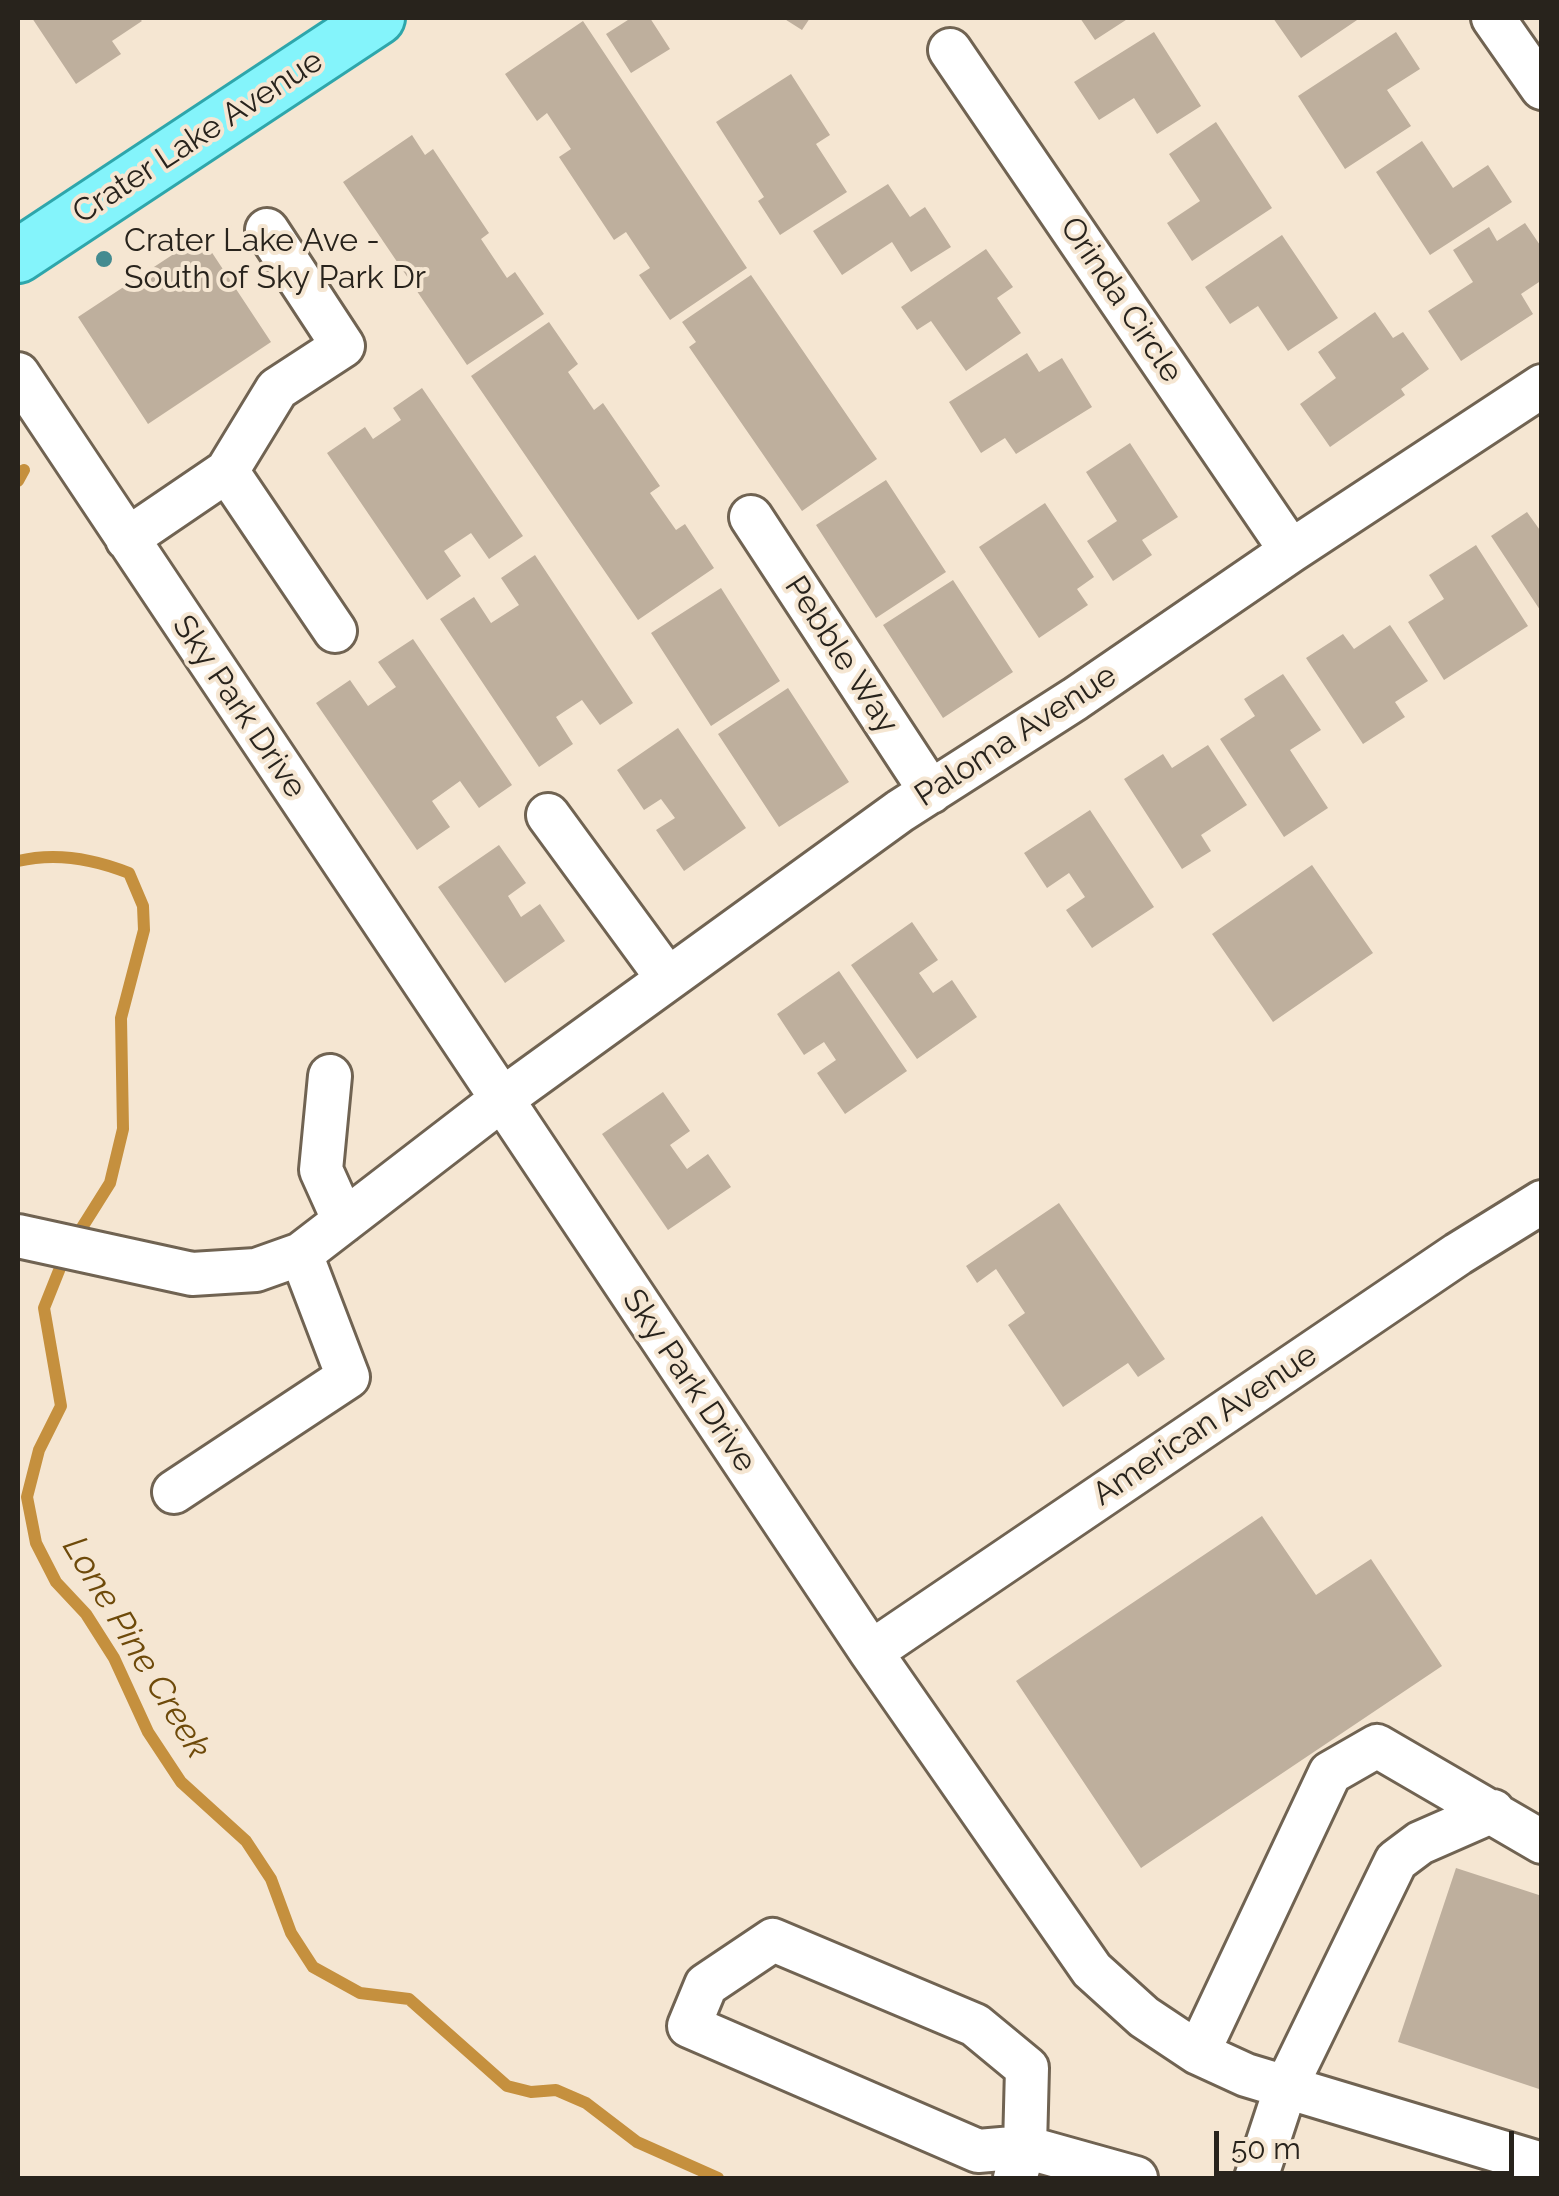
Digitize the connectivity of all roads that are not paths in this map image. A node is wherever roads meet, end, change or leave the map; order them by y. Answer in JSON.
{"nodes":[{"id":1,"x":378,"y":18,"type":"edge"},
{"id":2,"x":1493,"y":18,"type":"edge"},
{"id":3,"x":950,"y":50,"type":"dead end"},
{"id":4,"x":1542,"y":88,"type":"edge"},
{"id":5,"x":267,"y":230,"type":"dead end"},
{"id":6,"x":18,"y":256,"type":"edge"},
{"id":7,"x":18,"y":374,"type":"edge"},
{"id":8,"x":1542,"y":386,"type":"edge"},
{"id":9,"x":227,"y":471,"type":"junction"},
{"id":10,"x":751,"y":517,"type":"dead end"},
{"id":11,"x":127,"y":538,"type":"junction"},
{"id":12,"x":1291,"y":550,"type":"junction"},
{"id":13,"x":335,"y":631,"type":"dead end"},
{"id":14,"x":931,"y":792,"type":"junction"},
{"id":15,"x":548,"y":815,"type":"dead end"},
{"id":16,"x":668,"y":979,"type":"junction"},
{"id":17,"x":330,"y":1076,"type":"dead end"},
{"id":18,"x":501,"y":1100,"type":"junction"},
{"id":19,"x":1542,"y":1202,"type":"edge"},
{"id":20,"x":344,"y":1221,"type":"junction"},
{"id":21,"x":18,"y":1236,"type":"edge"},
{"id":22,"x":301,"y":1254,"type":"junction"},
{"id":23,"x":174,"y":1492,"type":"dead end"},
{"id":24,"x":871,"y":1652,"type":"junction"},
{"id":25,"x":1492,"y":1811,"type":"junction"},
{"id":26,"x":1542,"y":1842,"type":"edge"},
{"id":27,"x":1198,"y":2053,"type":"junction"},
{"id":28,"x":1286,"y":2088,"type":"junction"},
{"id":29,"x":1020,"y":2162,"type":"edge"},
{"id":30,"x":1542,"y":2164,"type":"edge"},
{"id":31,"x":1136,"y":2178,"type":"edge"},
{"id":32,"x":1256,"y":2178,"type":"edge"}],
"edges":[{"from":1,"to":6,"type":"main road","name":"Crater Lake Avenue"},
{"from":2,"to":4,"type":"street"},
{"from":3,"to":12,"type":"street","name":"Orinda Circle"},
{"from":5,"to":9,"type":"street"},
{"from":7,"to":11,"type":"street","name":"Sky Park Drive"},
{"from":8,"to":12,"type":"street","name":"Paloma Avenue"},
{"from":9,"to":11,"type":"street"},
{"from":9,"to":13,"type":"street"},
{"from":10,"to":14,"type":"street","name":"Pebble Way"},
{"from":11,"to":18,"type":"street","name":"Sky Park Drive"},
{"from":12,"to":14,"type":"street","name":"Paloma Avenue"},
{"from":14,"to":16,"type":"street","name":"Paloma Avenue"},
{"from":15,"to":16,"type":"street"},
{"from":16,"to":18,"type":"street","name":"Paloma Avenue"},
{"from":17,"to":20,"type":"street"},
{"from":18,"to":20,"type":"street","name":"Paloma Avenue"},
{"from":18,"to":24,"type":"street","name":"Sky Park Drive"},
{"from":19,"to":24,"type":"street","name":"American Avenue"},
{"from":20,"to":22,"type":"street","name":"Paloma Avenue"},
{"from":21,"to":22,"type":"street","name":"Paloma Avenue"},
{"from":22,"to":23,"type":"street"},
{"from":24,"to":27,"type":"street","name":"Sky Park Drive"},
{"from":25,"to":26,"type":"street"},
{"from":25,"to":27,"type":"street"},
{"from":25,"to":28,"type":"street"},
{"from":27,"to":28,"type":"street","name":"Sky Park Drive"},
{"from":28,"to":30,"type":"street","name":"Sky Park Drive"},
{"from":28,"to":32,"type":"street"},
{"from":29,"to":29,"type":"street"},
{"from":29,"to":31,"type":"street"}]}
